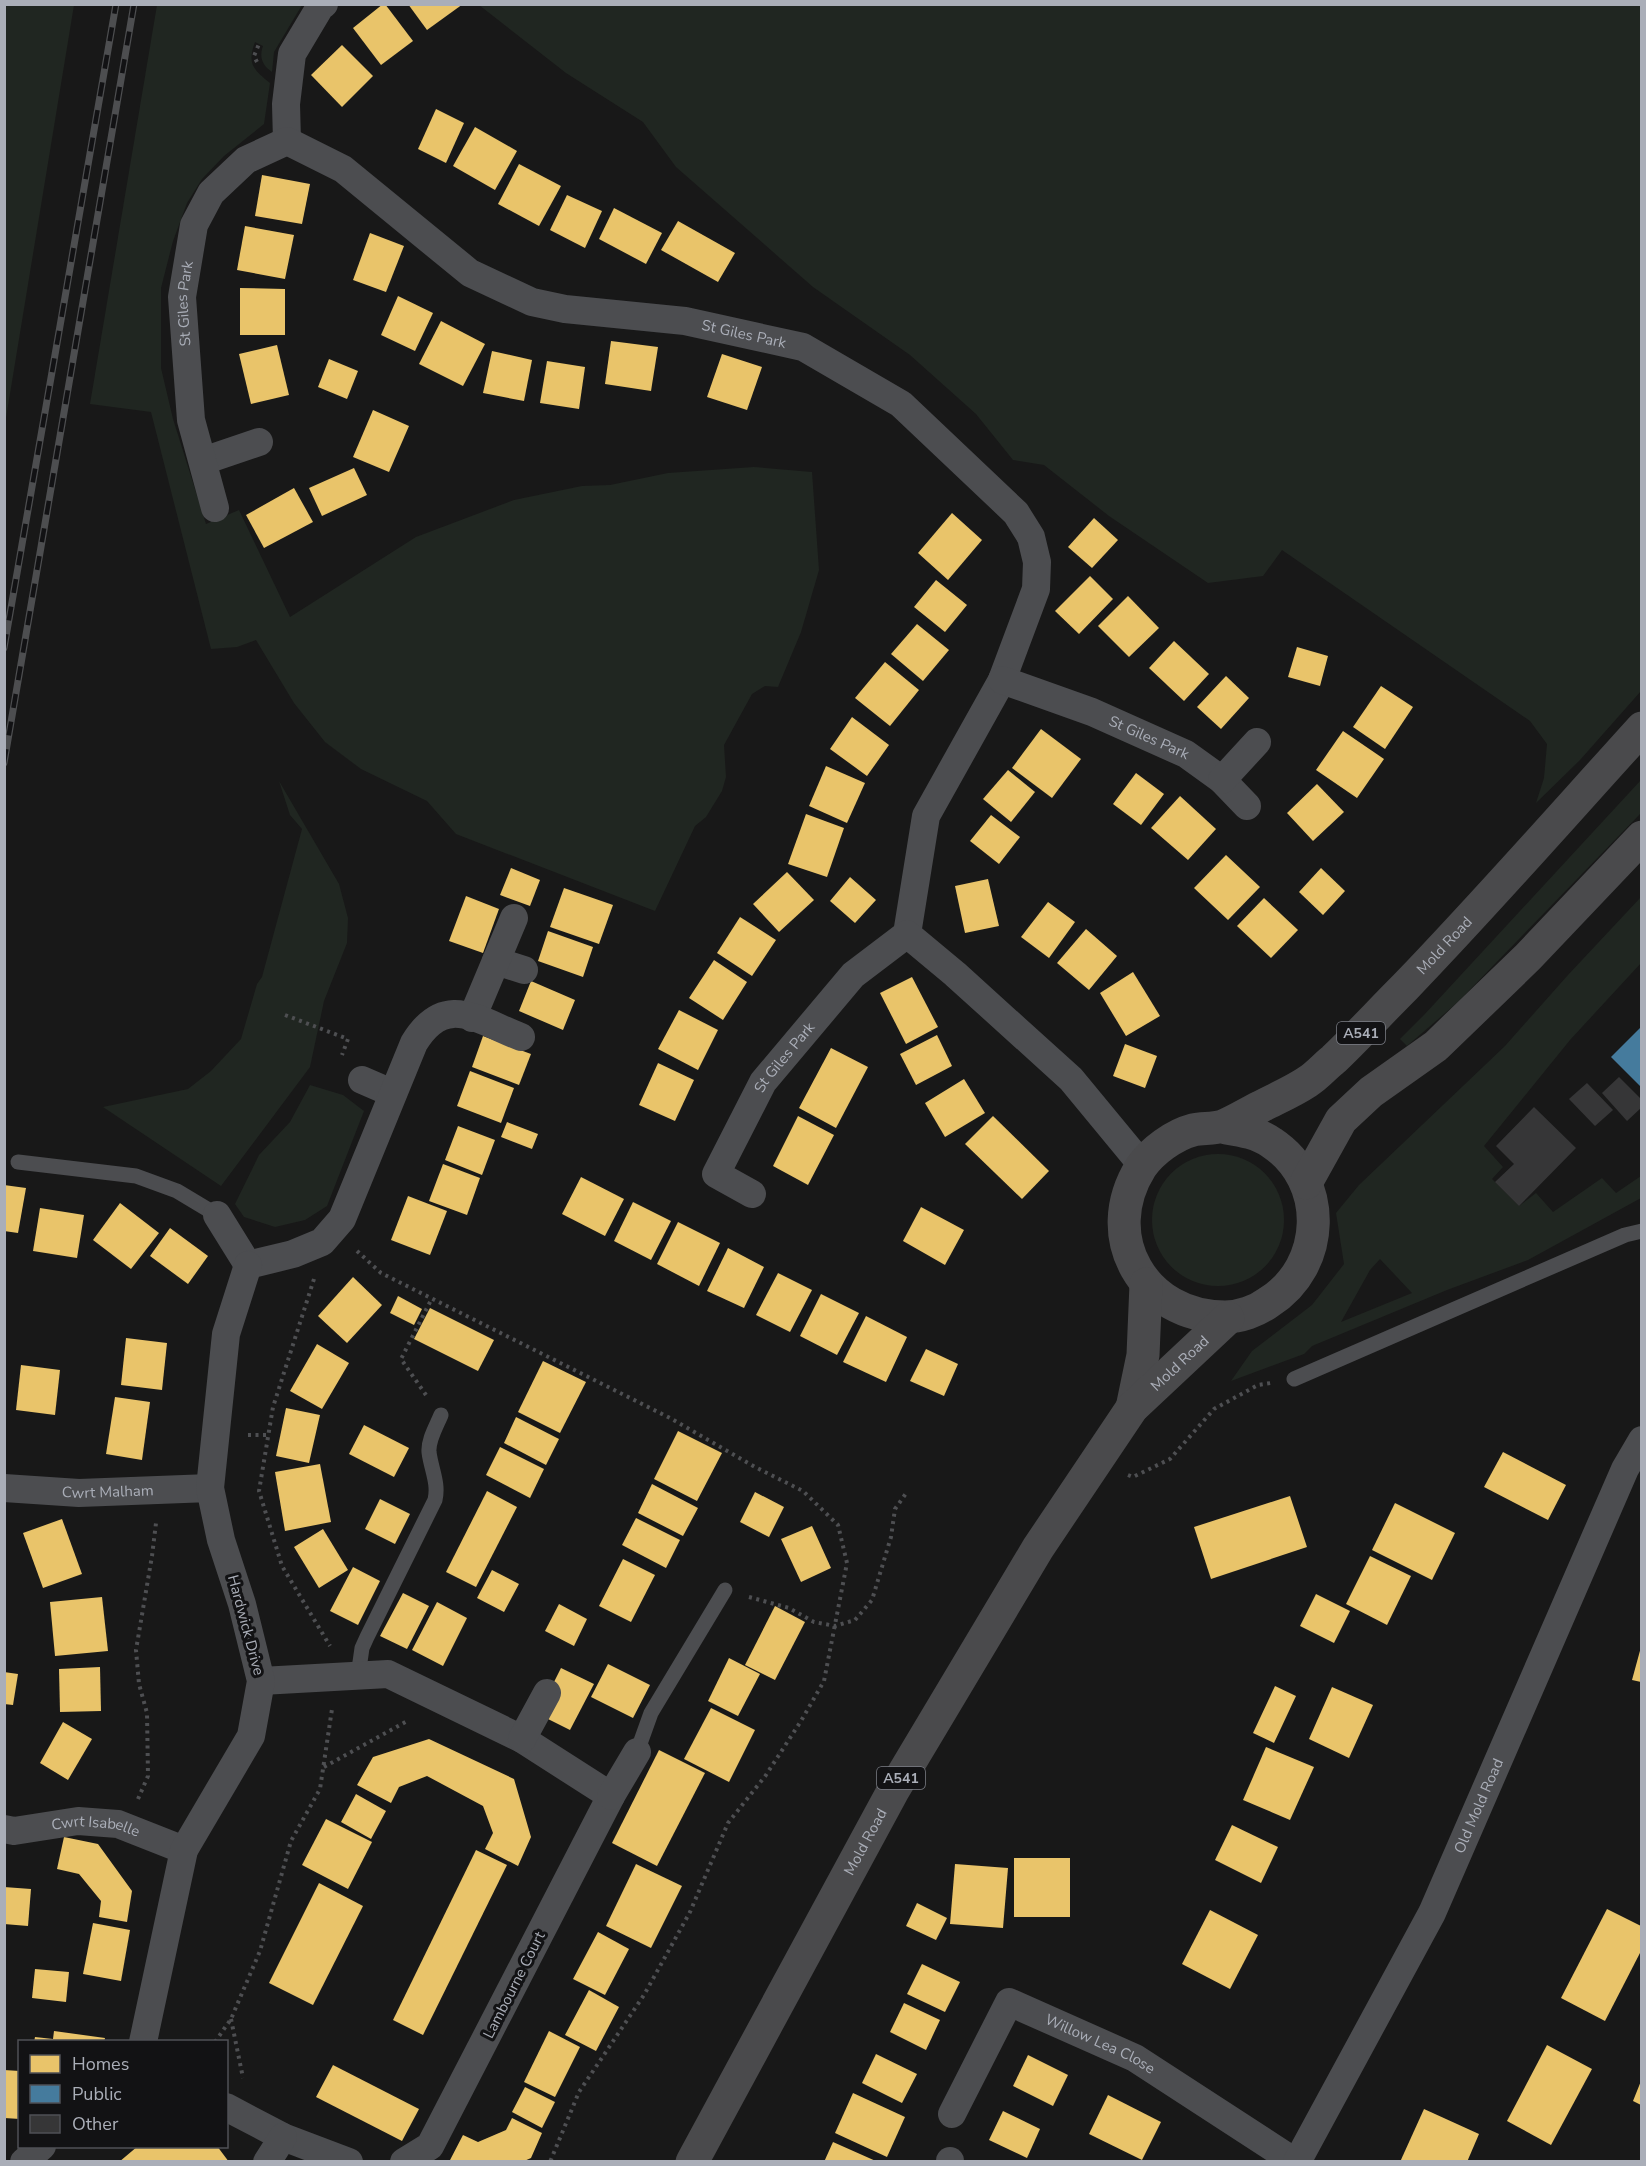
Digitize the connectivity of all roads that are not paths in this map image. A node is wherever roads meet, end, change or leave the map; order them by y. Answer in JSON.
{"nodes":[{"id":1,"x":324,"y":4,"type":"edge"},
{"id":2,"x":287,"y":141,"type":"junction"},
{"id":3,"x":259,"y":442,"type":"dead end"},
{"id":4,"x":203,"y":461,"type":"junction"},
{"id":5,"x":215,"y":508,"type":"dead end"},
{"id":6,"x":1002,"y":680,"type":"junction"},
{"id":7,"x":1641,"y":728,"type":"edge"},
{"id":8,"x":1257,"y":742,"type":"dead end"},
{"id":9,"x":1222,"y":780,"type":"junction"},
{"id":10,"x":1247,"y":806,"type":"dead end"},
{"id":11,"x":1641,"y":837,"type":"edge"},
{"id":12,"x":514,"y":918,"type":"dead end"},
{"id":13,"x":907,"y":934,"type":"junction"},
{"id":14,"x":496,"y":961,"type":"junction"},
{"id":15,"x":524,"y":970,"type":"dead end"},
{"id":16,"x":472,"y":1017,"type":"junction"},
{"id":17,"x":521,"y":1037,"type":"dead end"},
{"id":18,"x":362,"y":1080,"type":"road end"},
{"id":19,"x":392,"y":1093,"type":"junction"},
{"id":20,"x":1221,"y":1127,"type":"junction"},
{"id":21,"x":18,"y":1162,"type":"dead end"},
{"id":22,"x":1142,"y":1165,"type":"junction"},
{"id":23,"x":1306,"y":1183,"type":"junction"},
{"id":24,"x":752,"y":1194,"type":"dead end"},
{"id":25,"x":217,"y":1215,"type":"joint"},
{"id":26,"x":1641,"y":1231,"type":"edge"},
{"id":27,"x":248,"y":1265,"type":"junction"},
{"id":28,"x":1146,"y":1284,"type":"junction"},
{"id":29,"x":1228,"y":1317,"type":"junction"},
{"id":30,"x":1294,"y":1379,"type":"road end"},
{"id":31,"x":1132,"y":1408,"type":"junction"},
{"id":32,"x":441,"y":1415,"type":"road end"},
{"id":33,"x":1641,"y":1440,"type":"edge"},
{"id":34,"x":1633,"y":1473,"type":"edge"},
{"id":35,"x":4,"y":1488,"type":"edge"},
{"id":36,"x":210,"y":1488,"type":"junction"},
{"id":37,"x":725,"y":1590,"type":"road end"},
{"id":38,"x":347,"y":1676,"type":"junction"},
{"id":39,"x":261,"y":1681,"type":"junction"},
{"id":40,"x":548,"y":1693,"type":"dead end"},
{"id":41,"x":522,"y":1739,"type":"junction"},
{"id":42,"x":636,"y":1752,"type":"joint"},
{"id":43,"x":611,"y":1796,"type":"junction"},
{"id":44,"x":4,"y":1829,"type":"edge"},
{"id":45,"x":184,"y":1850,"type":"junction"},
{"id":46,"x":143,"y":2040,"type":"edge"},
{"id":47,"x":228,"y":2108,"type":"edge"},
{"id":48,"x":952,"y":2114,"type":"dead end"},
{"id":49,"x":283,"y":2137,"type":"junction"},
{"id":50,"x":40,"y":2148,"type":"edge"},
{"id":51,"x":24,"y":2162,"type":"edge"},
{"id":52,"x":267,"y":2162,"type":"edge"},
{"id":53,"x":349,"y":2162,"type":"edge"},
{"id":54,"x":404,"y":2162,"type":"edge"},
{"id":55,"x":692,"y":2162,"type":"edge"},
{"id":56,"x":1296,"y":2162,"type":"edge"}],
"edges":[{"from":1,"to":2,"type":"street"},
{"from":2,"to":4,"type":"street","name":"St Giles Park"},
{"from":2,"to":6,"type":"street","name":"St Giles Park"},
{"from":3,"to":4,"type":"street"},
{"from":4,"to":5,"type":"street","name":"St Giles Park"},
{"from":6,"to":9,"type":"street","name":"St Giles Park"},
{"from":6,"to":13,"type":"street","name":"St Giles Park"},
{"from":7,"to":20,"type":"main road","name":"Mold Road","number":"A541"},
{"from":8,"to":9,"type":"street"},
{"from":9,"to":10,"type":"street","name":"St Giles Park"},
{"from":11,"to":23,"type":"main road"},
{"from":12,"to":14,"type":"street"},
{"from":13,"to":22,"type":"street"},
{"from":13,"to":24,"type":"street","name":"St Giles Park"},
{"from":14,"to":15,"type":"street"},
{"from":14,"to":16,"type":"street"},
{"from":16,"to":17,"type":"street"},
{"from":16,"to":19,"type":"street"},
{"from":18,"to":19,"type":"street"},
{"from":19,"to":27,"type":"street"},
{"from":20,"to":22,"type":"main road"},
{"from":20,"to":23,"type":"main road"},
{"from":21,"to":25,"type":"lane"},
{"from":22,"to":28,"type":"main road"},
{"from":23,"to":29,"type":"main road"},
{"from":25,"to":27,"type":"street"},
{"from":26,"to":30,"type":"lane"},
{"from":27,"to":36,"type":"street","name":"Hardwick Drive"},
{"from":28,"to":29,"type":"main road"},
{"from":28,"to":31,"type":"main road","name":"Mold Road","number":"A541"},
{"from":29,"to":31,"type":"main road","name":"Mold Road","number":"A541"},
{"from":31,"to":55,"type":"main road","name":"Mold Road","number":"A541"},
{"from":32,"to":38,"type":"lane"},
{"from":33,"to":34,"type":"street","name":"Old Mold Road"},
{"from":34,"to":56,"type":"street","name":"Old Mold Road"},
{"from":35,"to":36,"type":"street","name":"Cwrt Malham"},
{"from":36,"to":39,"type":"street","name":"Hardwick Drive"},
{"from":37,"to":42,"type":"lane"},
{"from":38,"to":39,"type":"street"},
{"from":38,"to":41,"type":"street"},
{"from":39,"to":45,"type":"street","name":"Hardwick Drive"},
{"from":40,"to":41,"type":"street"},
{"from":41,"to":43,"type":"street"},
{"from":42,"to":43,"type":"street","name":"Lambourne Court"},
{"from":43,"to":54,"type":"street","name":"Lambourne Court"},
{"from":44,"to":45,"type":"street","name":"Cwrt Isabelle"},
{"from":45,"to":46,"type":"street","name":"Hardwick Drive"},
{"from":47,"to":49,"type":"street"},
{"from":48,"to":56,"type":"street","name":"Willow Lea Close"},
{"from":49,"to":52,"type":"street"},
{"from":49,"to":53,"type":"street"},
{"from":50,"to":51,"type":"street"}]}
